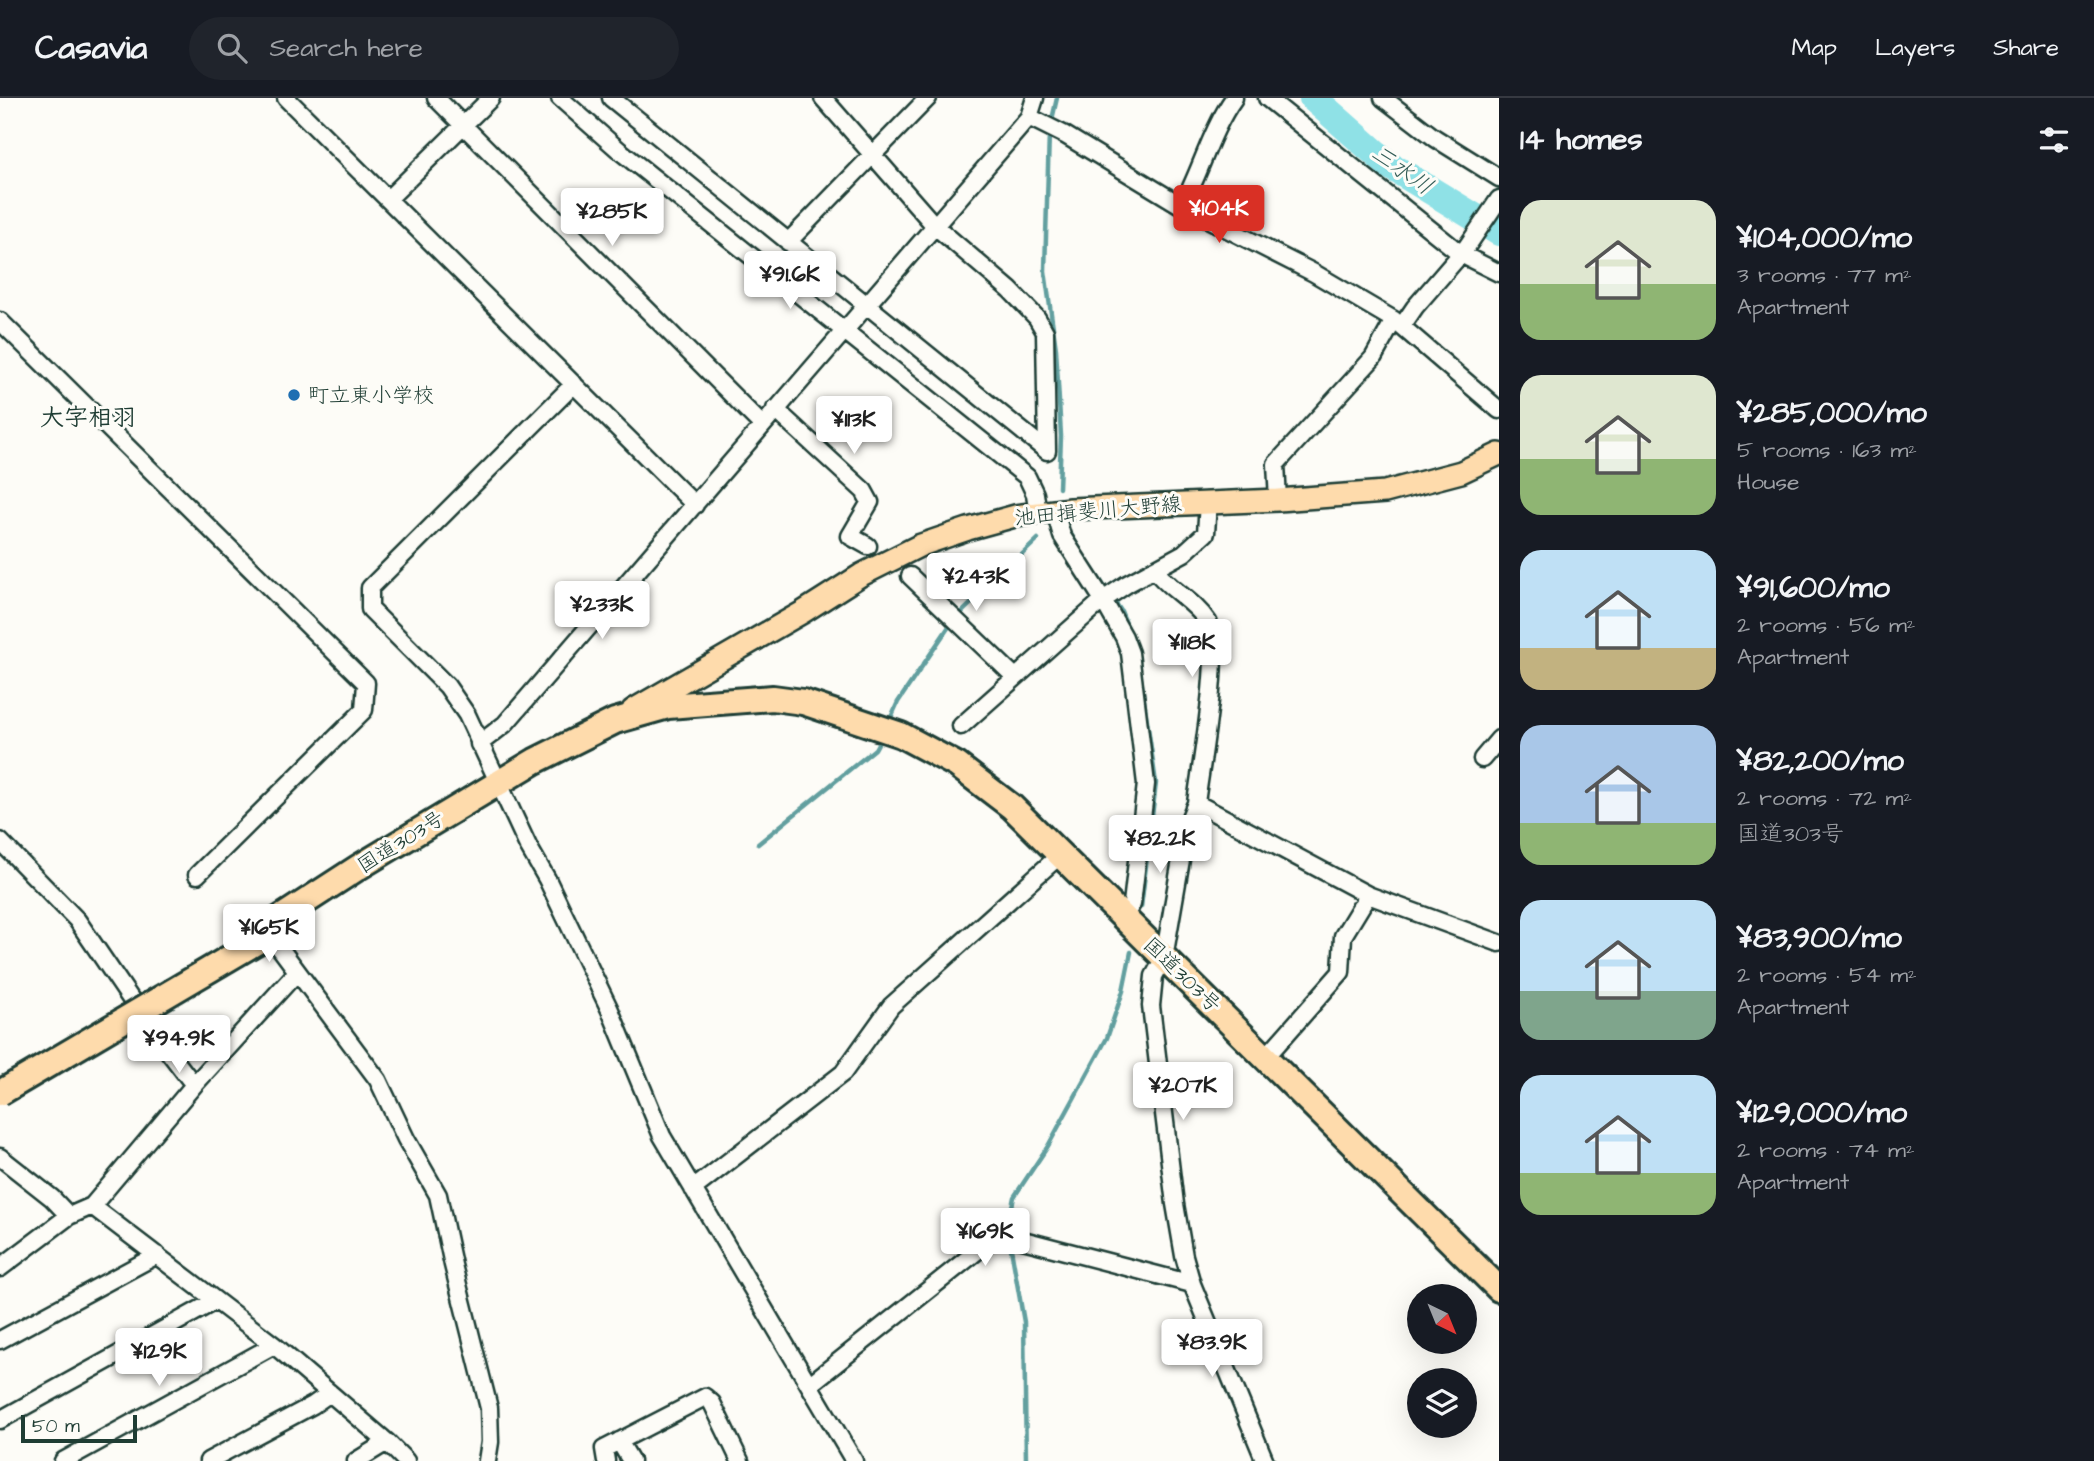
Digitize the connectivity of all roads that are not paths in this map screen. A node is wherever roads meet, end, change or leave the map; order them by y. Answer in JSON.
{"nodes":[{"id":1,"x":286,"y":98,"type":"edge"},
{"id":2,"x":436,"y":98,"type":"edge"},
{"id":3,"x":491,"y":98,"type":"edge"},
{"id":4,"x":560,"y":98,"type":"edge"},
{"id":5,"x":611,"y":98,"type":"edge"},
{"id":6,"x":823,"y":98,"type":"edge"},
{"id":7,"x":928,"y":98,"type":"edge"},
{"id":8,"x":1035,"y":98,"type":"edge"},
{"id":9,"x":1234,"y":98,"type":"edge"},
{"id":10,"x":1267,"y":98,"type":"edge"},
{"id":11,"x":1383,"y":98,"type":"edge"},
{"id":12,"x":1035,"y":120,"type":"junction"},
{"id":13,"x":463,"y":125,"type":"junction"},
{"id":14,"x":873,"y":155,"type":"junction"},
{"id":15,"x":1499,"y":178,"type":"edge"},
{"id":16,"x":388,"y":199,"type":"junction"},
{"id":17,"x":1499,"y":199,"type":"edge"},
{"id":18,"x":1182,"y":206,"type":"junction"},
{"id":19,"x":934,"y":226,"type":"junction"},
{"id":20,"x":788,"y":242,"type":"junction"},
{"id":21,"x":1463,"y":251,"type":"junction"},
{"id":22,"x":1499,"y":273,"type":"edge"},
{"id":23,"x":866,"y":306,"type":"junction"},
{"id":24,"x":0,"y":321,"type":"edge"},
{"id":25,"x":1398,"y":323,"type":"junction"},
{"id":26,"x":844,"y":331,"type":"junction"},
{"id":27,"x":574,"y":384,"type":"junction"},
{"id":28,"x":775,"y":409,"type":"junction"},
{"id":29,"x":1499,"y":410,"type":"edge"},
{"id":30,"x":762,"y":425,"type":"junction"},
{"id":31,"x":1499,"y":454,"type":"edge"},
{"id":32,"x":1278,"y":500,"type":"junction"},
{"id":33,"x":1208,"y":503,"type":"junction"},
{"id":34,"x":695,"y":505,"type":"junction"},
{"id":35,"x":1047,"y":512,"type":"junction"},
{"id":36,"x":868,"y":545,"type":"dead end"},
{"id":37,"x":1154,"y":569,"type":"junction"},
{"id":38,"x":910,"y":576,"type":"dead end"},
{"id":39,"x":1103,"y":600,"type":"junction"},
{"id":40,"x":1014,"y":677,"type":"junction"},
{"id":41,"x":830,"y":712,"type":"junction"},
{"id":42,"x":615,"y":721,"type":"junction"},
{"id":43,"x":961,"y":726,"type":"dead end"},
{"id":44,"x":1499,"y":739,"type":"edge"},
{"id":45,"x":479,"y":744,"type":"junction"},
{"id":46,"x":1482,"y":759,"type":"dead end"},
{"id":47,"x":501,"y":789,"type":"junction"},
{"id":48,"x":1196,"y":803,"type":"junction"},
{"id":49,"x":0,"y":841,"type":"edge"},
{"id":50,"x":1060,"y":855,"type":"junction"},
{"id":51,"x":197,"y":875,"type":"dead end"},
{"id":52,"x":1368,"y":895,"type":"junction"},
{"id":53,"x":1123,"y":918,"type":"junction"},
{"id":54,"x":268,"y":931,"type":"junction"},
{"id":55,"x":1499,"y":943,"type":"edge"},
{"id":56,"x":1164,"y":958,"type":"junction"},
{"id":57,"x":297,"y":972,"type":"junction"},
{"id":58,"x":1266,"y":1058,"type":"junction"},
{"id":59,"x":0,"y":1077,"type":"edge"},
{"id":60,"x":194,"y":1085,"type":"junction"},
{"id":61,"x":0,"y":1093,"type":"edge"},
{"id":62,"x":0,"y":1157,"type":"edge"},
{"id":63,"x":693,"y":1189,"type":"junction"},
{"id":64,"x":92,"y":1206,"type":"junction"},
{"id":65,"x":69,"y":1216,"type":"junction"},
{"id":66,"x":157,"y":1255,"type":"junction"},
{"id":67,"x":0,"y":1268,"type":"edge"},
{"id":68,"x":1192,"y":1284,"type":"junction"},
{"id":69,"x":1499,"y":1289,"type":"edge"},
{"id":70,"x":215,"y":1301,"type":"junction"},
{"id":71,"x":0,"y":1340,"type":"edge"},
{"id":72,"x":274,"y":1345,"type":"junction"},
{"id":73,"x":809,"y":1385,"type":"junction"},
{"id":74,"x":330,"y":1393,"type":"junction"},
{"id":75,"x":0,"y":1420,"type":"edge"},
{"id":76,"x":619,"y":1441,"type":"junction"},
{"id":77,"x":387,"y":1442,"type":"junction"},
{"id":78,"x":63,"y":1461,"type":"edge"},
{"id":79,"x":208,"y":1461,"type":"edge"},
{"id":80,"x":356,"y":1461,"type":"edge"},
{"id":81,"x":406,"y":1461,"type":"edge"},
{"id":82,"x":487,"y":1461,"type":"edge"},
{"id":83,"x":606,"y":1461,"type":"edge"},
{"id":84,"x":631,"y":1461,"type":"edge"},
{"id":85,"x":740,"y":1461,"type":"edge"},
{"id":86,"x":854,"y":1461,"type":"edge"},
{"id":87,"x":1265,"y":1461,"type":"edge"}],
"edges":[{"from":1,"to":16,"type":"street"},
{"from":2,"to":13,"type":"street"},
{"from":3,"to":13,"type":"street"},
{"from":4,"to":26,"type":"street"},
{"from":5,"to":20,"type":"street"},
{"from":6,"to":14,"type":"street"},
{"from":7,"to":14,"type":"street"},
{"from":8,"to":12,"type":"street"},
{"from":9,"to":18,"type":"street"},
{"from":10,"to":21,"type":"street"},
{"from":11,"to":15,"type":"street"},
{"from":12,"to":18,"type":"street"},
{"from":12,"to":19,"type":"street"},
{"from":13,"to":16,"type":"street"},
{"from":13,"to":30,"type":"street"},
{"from":14,"to":19,"type":"street"},
{"from":14,"to":20,"type":"street"},
{"from":16,"to":27,"type":"street"},
{"from":17,"to":21,"type":"street"},
{"from":18,"to":25,"type":"street"},
{"from":19,"to":23,"type":"street"},
{"from":19,"to":23,"type":"street"},
{"from":20,"to":23,"type":"street"},
{"from":21,"to":22,"type":"street"},
{"from":21,"to":25,"type":"street"},
{"from":23,"to":26,"type":"street"},
{"from":24,"to":51,"type":"street"},
{"from":25,"to":29,"type":"street"},
{"from":25,"to":32,"type":"street"},
{"from":26,"to":28,"type":"street"},
{"from":26,"to":35,"type":"street"},
{"from":27,"to":34,"type":"street"},
{"from":27,"to":45,"type":"street"},
{"from":28,"to":30,"type":"street"},
{"from":28,"to":36,"type":"street"},
{"from":30,"to":34,"type":"street"},
{"from":31,"to":32,"type":"main road","name":"池田揖斐川大野線"},
{"from":32,"to":33,"type":"main road","name":"池田揖斐川大野線"},
{"from":33,"to":35,"type":"main road","name":"池田揖斐川大野線"},
{"from":33,"to":37,"type":"street"},
{"from":34,"to":45,"type":"street"},
{"from":35,"to":39,"type":"street"},
{"from":35,"to":42,"type":"main road","name":"池田揖斐川大野線"},
{"from":37,"to":39,"type":"street"},
{"from":37,"to":48,"type":"street"},
{"from":38,"to":40,"type":"street"},
{"from":39,"to":40,"type":"street"},
{"from":39,"to":53,"type":"street"},
{"from":40,"to":43,"type":"street"},
{"from":41,"to":42,"type":"highway","name":"国道303号"},
{"from":41,"to":47,"type":"highway","name":"国道303号"},
{"from":41,"to":50,"type":"highway","name":"国道303号"},
{"from":42,"to":47,"type":"highway","name":"国道303号"},
{"from":44,"to":46,"type":"street"},
{"from":45,"to":47,"type":"street"},
{"from":47,"to":54,"type":"highway","name":"国道303号"},
{"from":47,"to":63,"type":"street"},
{"from":48,"to":52,"type":"street"},
{"from":48,"to":56,"type":"street"},
{"from":49,"to":60,"type":"street"},
{"from":50,"to":53,"type":"highway","name":"国道303号"},
{"from":50,"to":63,"type":"street"},
{"from":52,"to":55,"type":"street"},
{"from":52,"to":58,"type":"street"},
{"from":53,"to":56,"type":"highway","name":"国道303号"},
{"from":54,"to":57,"type":"street"},
{"from":54,"to":59,"type":"highway","name":"国道303号"},
{"from":54,"to":61,"type":"highway","name":"国道303号","bridge":true},
{"from":56,"to":58,"type":"highway","name":"国道303号"},
{"from":56,"to":68,"type":"street"},
{"from":57,"to":60,"type":"street"},
{"from":57,"to":82,"type":"street"},
{"from":58,"to":69,"type":"highway","name":"国道303号"},
{"from":60,"to":64,"type":"street"},
{"from":62,"to":65,"type":"street"},
{"from":63,"to":73,"type":"street"},
{"from":64,"to":65,"type":"street"},
{"from":64,"to":66,"type":"street"},
{"from":65,"to":67,"type":"street"},
{"from":66,"to":70,"type":"street"},
{"from":66,"to":71,"type":"street"},
{"from":68,"to":73,"type":"street"},
{"from":68,"to":87,"type":"street"},
{"from":70,"to":72,"type":"street"},
{"from":70,"to":75,"type":"street"},
{"from":72,"to":74,"type":"street"},
{"from":72,"to":78,"type":"street"},
{"from":73,"to":86,"type":"street"},
{"from":74,"to":77,"type":"street"},
{"from":74,"to":79,"type":"street"},
{"from":76,"to":83,"type":"street"},
{"from":76,"to":84,"type":"street"},
{"from":76,"to":85,"type":"street"},
{"from":77,"to":80,"type":"street"},
{"from":77,"to":81,"type":"street"}]}
